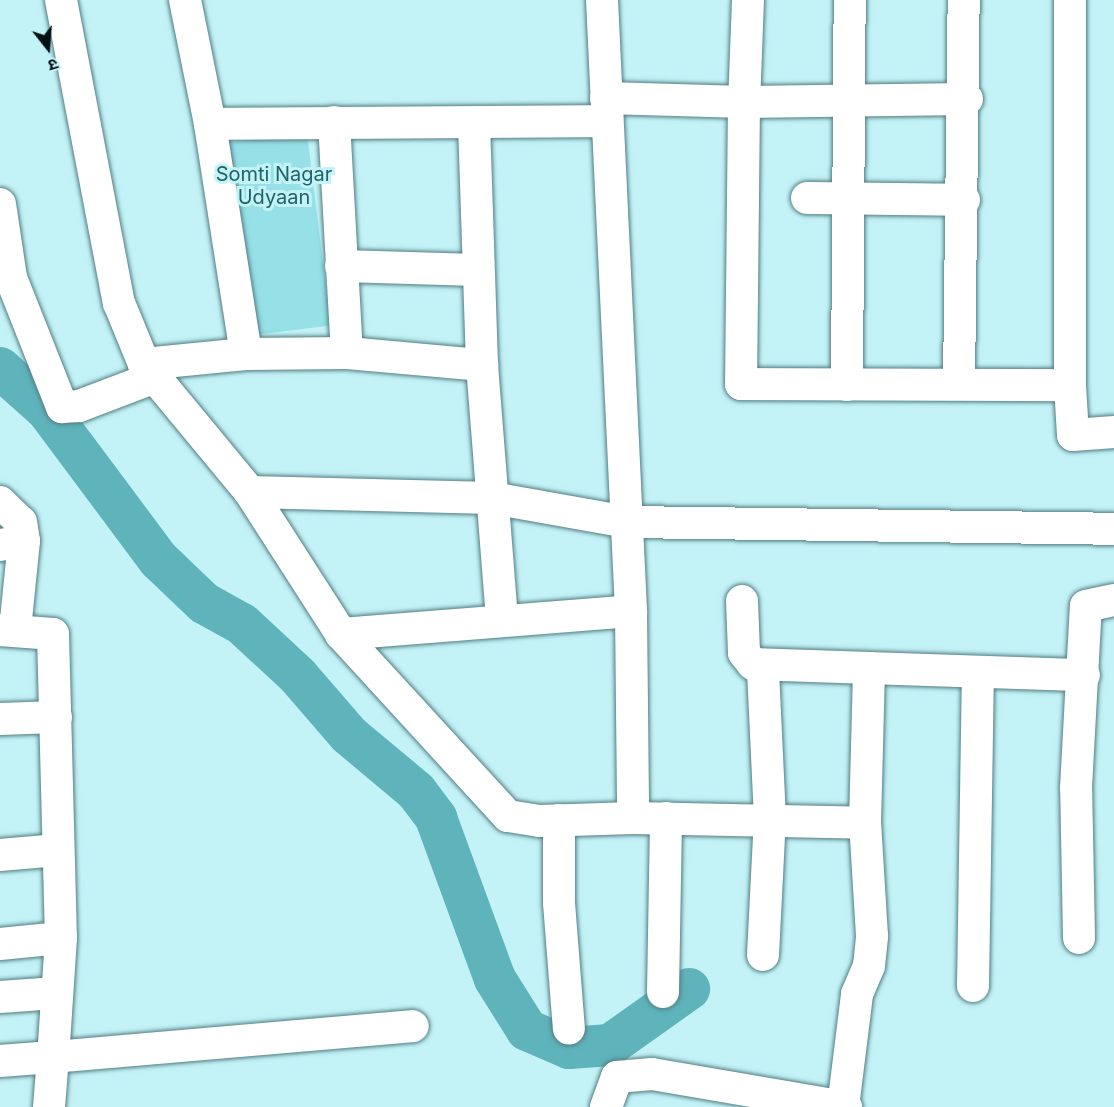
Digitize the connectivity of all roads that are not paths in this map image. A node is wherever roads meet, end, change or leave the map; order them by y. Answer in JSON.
{"nodes":[{"id":1,"x":61,"y":0,"type":"edge"},
{"id":2,"x":185,"y":0,"type":"edge"},
{"id":3,"x":603,"y":0,"type":"edge"},
{"id":4,"x":748,"y":0,"type":"edge"},
{"id":5,"x":850,"y":0,"type":"edge"},
{"id":6,"x":964,"y":0,"type":"edge"},
{"id":7,"x":1070,"y":0,"type":"edge"},
{"id":8,"x":967,"y":99,"type":"junction"},
{"id":9,"x":744,"y":102,"type":"junction"},
{"id":10,"x":850,"y":103,"type":"junction"},
{"id":11,"x":606,"y":110,"type":"junction"},
{"id":12,"x":334,"y":122,"type":"junction"},
{"id":13,"x":474,"y":123,"type":"junction"},
{"id":14,"x":210,"y":124,"type":"junction"},
{"id":15,"x":848,"y":196,"type":"junction"},
{"id":16,"x":807,"y":198,"type":"dead end"},
{"id":17,"x":964,"y":200,"type":"junction"},
{"id":18,"x":0,"y":204,"type":"edge"},
{"id":19,"x":341,"y":266,"type":"junction"},
{"id":20,"x":478,"y":270,"type":"junction"},
{"id":21,"x":5,"y":279,"type":"edge"},
{"id":22,"x":346,"y":353,"type":"junction"},
{"id":23,"x":246,"y":354,"type":"junction"},
{"id":24,"x":482,"y":365,"type":"junction"},
{"id":25,"x":151,"y":370,"type":"junction"},
{"id":26,"x":959,"y":384,"type":"junction"},
{"id":27,"x":848,"y":385,"type":"junction"},
{"id":28,"x":1070,"y":385,"type":"junction"},
{"id":29,"x":1114,"y":432,"type":"edge"},
{"id":30,"x":249,"y":492,"type":"junction"},
{"id":31,"x":492,"y":498,"type":"junction"},
{"id":32,"x":0,"y":502,"type":"edge"},
{"id":33,"x":627,"y":522,"type":"junction"},
{"id":34,"x":1114,"y":529,"type":"edge"},
{"id":35,"x":12,"y":543,"type":"edge"},
{"id":36,"x":1114,"y":600,"type":"edge"},
{"id":37,"x":742,"y":601,"type":"dead end"},
{"id":38,"x":630,"y":611,"type":"junction"},
{"id":39,"x":502,"y":620,"type":"junction"},
{"id":40,"x":8,"y":630,"type":"edge"},
{"id":41,"x":341,"y":634,"type":"junction"},
{"id":42,"x":763,"y":668,"type":"junction"},
{"id":43,"x":869,"y":668,"type":"junction"},
{"id":44,"x":978,"y":675,"type":"junction"},
{"id":45,"x":1084,"y":675,"type":"junction"},
{"id":46,"x":56,"y":717,"type":"junction"},
{"id":47,"x":0,"y":719,"type":"edge"},
{"id":48,"x":633,"y":818,"type":"junction"},
{"id":49,"x":666,"y":818,"type":"junction"},
{"id":50,"x":771,"y":819,"type":"junction"},
{"id":51,"x":559,"y":820,"type":"junction"},
{"id":52,"x":865,"y":824,"type":"junction"},
{"id":53,"x":58,"y":850,"type":"junction"},
{"id":54,"x":0,"y":855,"type":"edge"},
{"id":55,"x":61,"y":938,"type":"junction"},
{"id":56,"x":1079,"y":938,"type":"dead end"},
{"id":57,"x":0,"y":944,"type":"edge"},
{"id":58,"x":763,"y":955,"type":"dead end"},
{"id":59,"x":973,"y":986,"type":"dead end"},
{"id":60,"x":663,"y":992,"type":"dead end"},
{"id":61,"x":56,"y":993,"type":"junction"},
{"id":62,"x":0,"y":997,"type":"edge"},
{"id":63,"x":413,"y":1026,"type":"dead end"},
{"id":64,"x":569,"y":1029,"type":"dead end"},
{"id":65,"x":53,"y":1057,"type":"junction"},
{"id":66,"x":0,"y":1061,"type":"edge"},
{"id":67,"x":716,"y":1096,"type":"edge"},
{"id":68,"x":780,"y":1101,"type":"edge"},
{"id":69,"x":48,"y":1107,"type":"edge"},
{"id":70,"x":606,"y":1107,"type":"edge"},
{"id":71,"x":844,"y":1107,"type":"edge"}],
"edges":[{"from":1,"to":25,"type":"street"},
{"from":2,"to":14,"type":"street"},
{"from":3,"to":11,"type":"street"},
{"from":4,"to":9,"type":"street"},
{"from":5,"to":10,"type":"street"},
{"from":6,"to":8,"type":"street"},
{"from":7,"to":28,"type":"street"},
{"from":8,"to":10,"type":"street"},
{"from":8,"to":17,"type":"street"},
{"from":9,"to":10,"type":"street"},
{"from":9,"to":11,"type":"street"},
{"from":9,"to":27,"type":"street"},
{"from":10,"to":15,"type":"street"},
{"from":11,"to":13,"type":"street"},
{"from":11,"to":33,"type":"street"},
{"from":12,"to":13,"type":"street"},
{"from":12,"to":14,"type":"street"},
{"from":12,"to":19,"type":"street"},
{"from":13,"to":20,"type":"street"},
{"from":14,"to":23,"type":"street"},
{"from":15,"to":16,"type":"street"},
{"from":15,"to":17,"type":"street"},
{"from":15,"to":27,"type":"street"},
{"from":17,"to":26,"type":"street"},
{"from":18,"to":21,"type":"street"},
{"from":19,"to":20,"type":"street"},
{"from":19,"to":22,"type":"street"},
{"from":20,"to":24,"type":"street"},
{"from":21,"to":25,"type":"street"},
{"from":22,"to":23,"type":"street"},
{"from":22,"to":24,"type":"street"},
{"from":23,"to":25,"type":"street"},
{"from":24,"to":31,"type":"street"},
{"from":25,"to":30,"type":"street"},
{"from":26,"to":27,"type":"street"},
{"from":26,"to":28,"type":"street"},
{"from":28,"to":29,"type":"street"},
{"from":30,"to":31,"type":"street"},
{"from":30,"to":41,"type":"street"},
{"from":31,"to":33,"type":"street"},
{"from":31,"to":39,"type":"street"},
{"from":32,"to":35,"type":"street"},
{"from":33,"to":34,"type":"street"},
{"from":33,"to":38,"type":"street"},
{"from":35,"to":40,"type":"street"},
{"from":36,"to":45,"type":"street"},
{"from":37,"to":42,"type":"street"},
{"from":38,"to":39,"type":"street"},
{"from":38,"to":48,"type":"street"},
{"from":39,"to":41,"type":"street"},
{"from":40,"to":46,"type":"street"},
{"from":41,"to":51,"type":"street"},
{"from":42,"to":43,"type":"street"},
{"from":42,"to":50,"type":"street"},
{"from":43,"to":44,"type":"street"},
{"from":43,"to":52,"type":"street"},
{"from":44,"to":45,"type":"street"},
{"from":44,"to":59,"type":"street"},
{"from":45,"to":56,"type":"street"},
{"from":46,"to":47,"type":"street"},
{"from":46,"to":53,"type":"street"},
{"from":48,"to":49,"type":"street"},
{"from":48,"to":51,"type":"street"},
{"from":49,"to":50,"type":"street"},
{"from":49,"to":60,"type":"street"},
{"from":50,"to":52,"type":"street"},
{"from":50,"to":58,"type":"street"},
{"from":51,"to":64,"type":"street"},
{"from":52,"to":71,"type":"street"},
{"from":53,"to":54,"type":"street"},
{"from":53,"to":55,"type":"street"},
{"from":55,"to":57,"type":"street"},
{"from":55,"to":61,"type":"street"},
{"from":61,"to":62,"type":"street"},
{"from":61,"to":65,"type":"street"},
{"from":63,"to":65,"type":"street"},
{"from":65,"to":66,"type":"street"},
{"from":65,"to":69,"type":"street"},
{"from":67,"to":68,"type":"street"},
{"from":67,"to":70,"type":"street"},
{"from":68,"to":71,"type":"street"}]}
